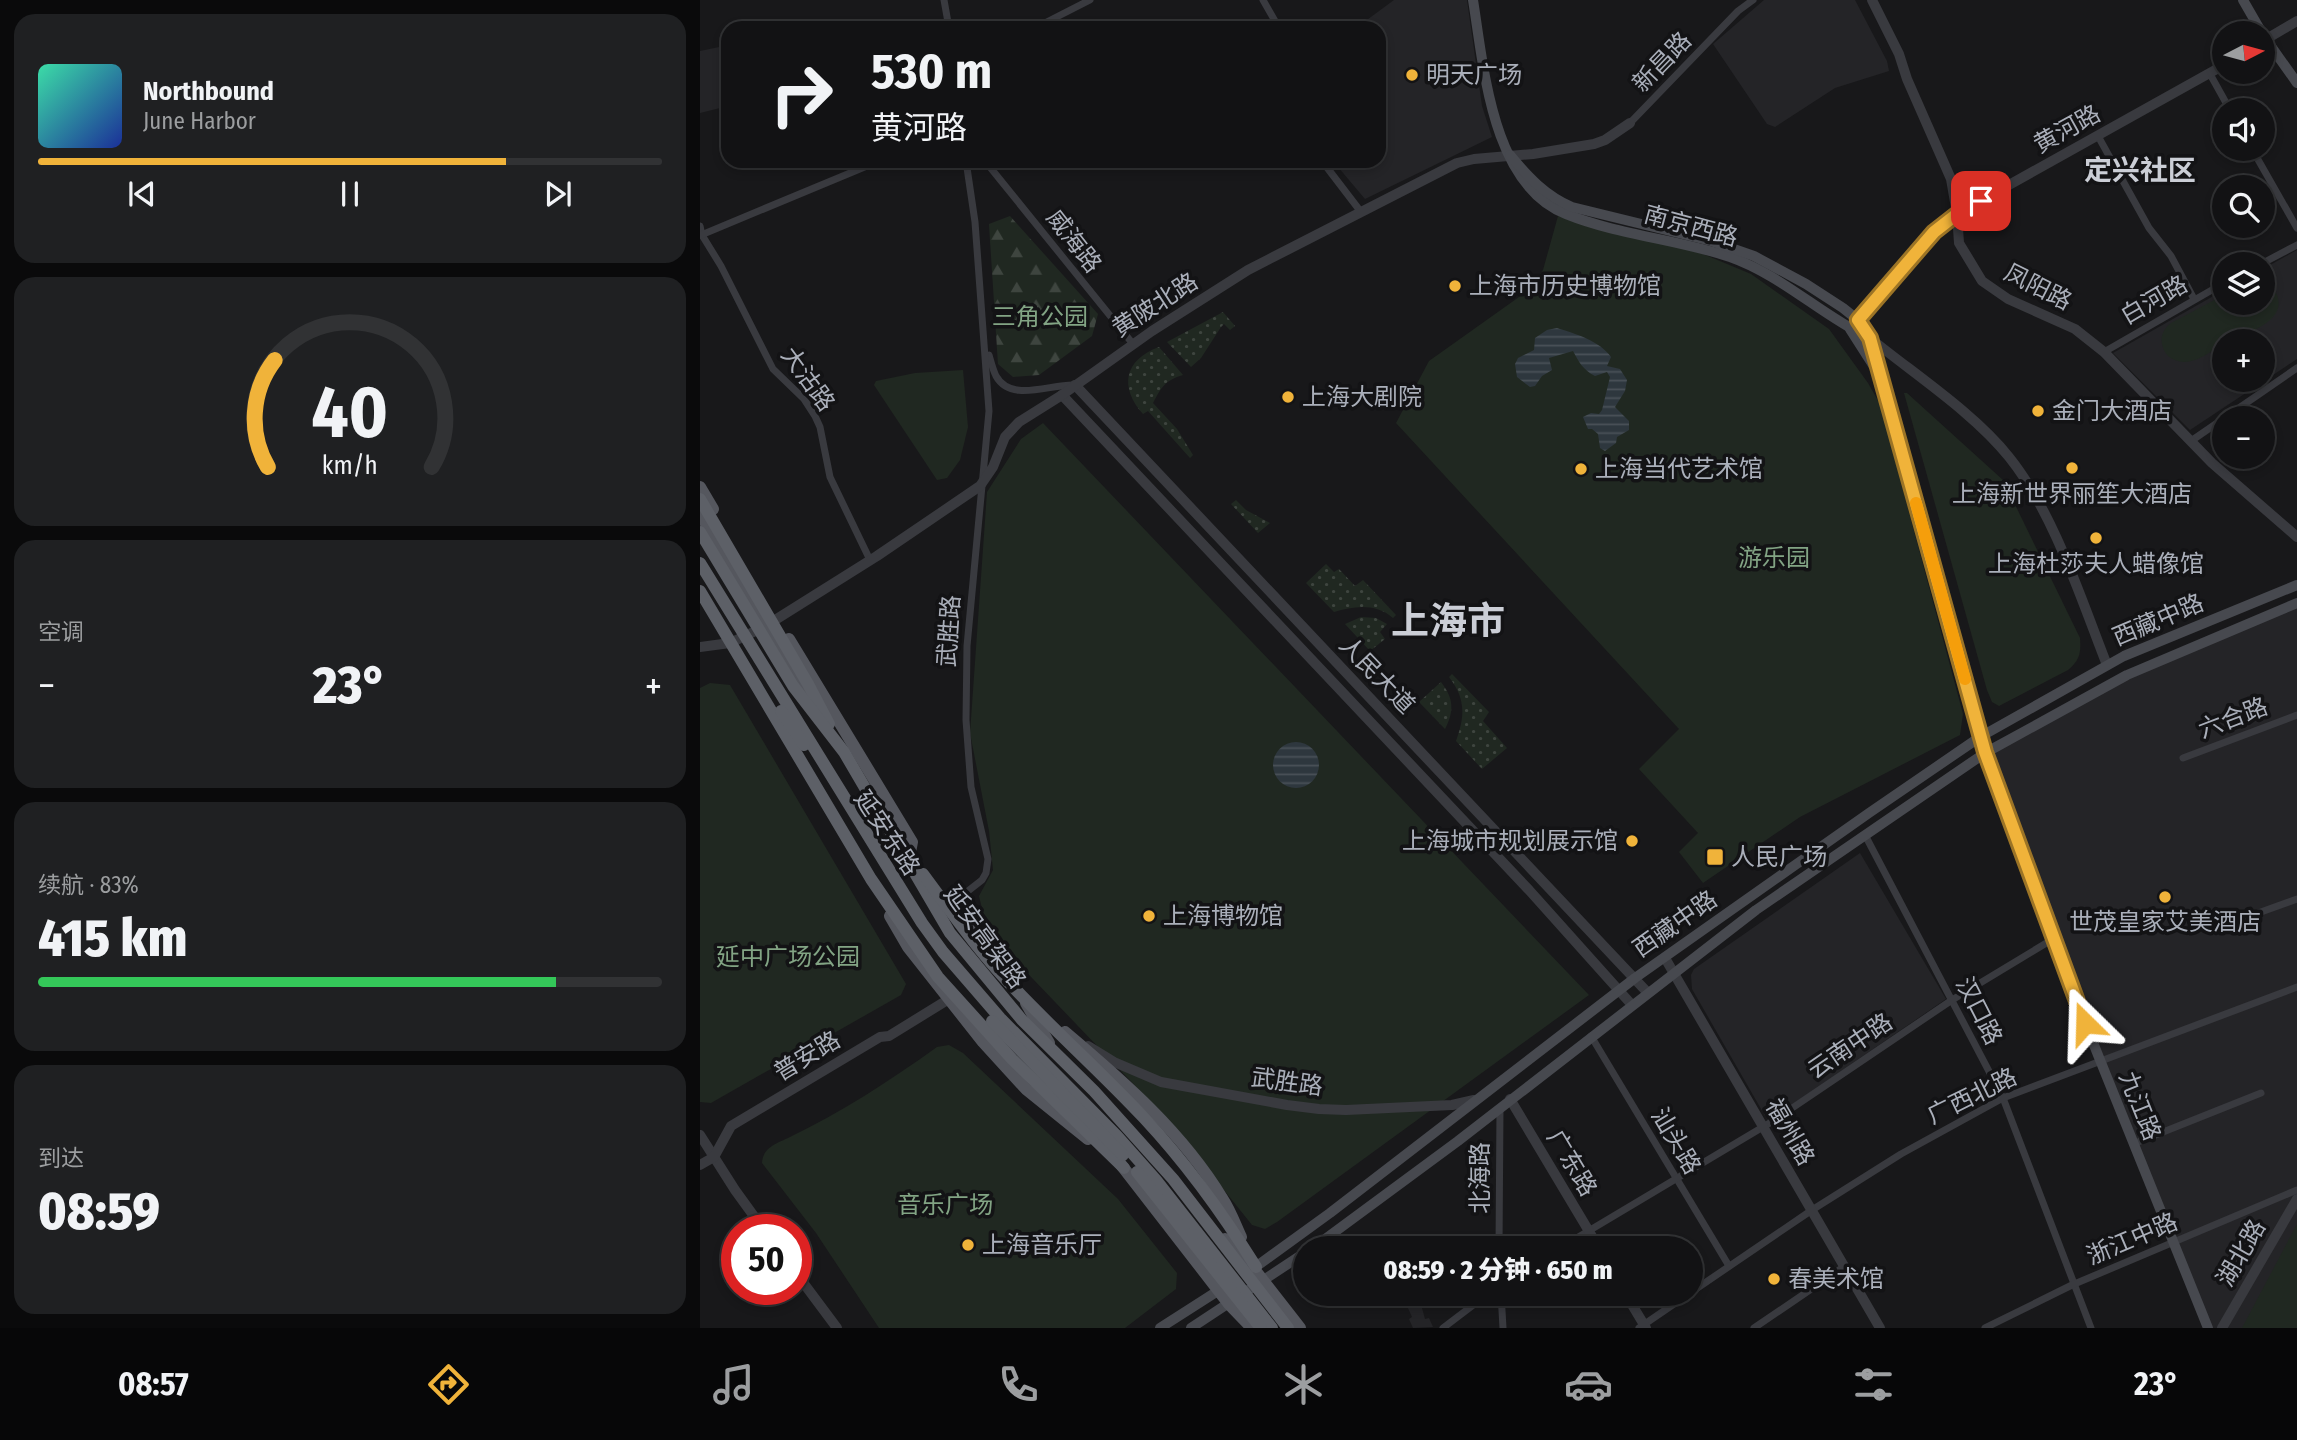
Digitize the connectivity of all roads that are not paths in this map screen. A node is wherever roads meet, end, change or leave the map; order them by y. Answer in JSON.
{"nodes":[{"id":1,"x":944,"y":0,"type":"edge"},
{"id":2,"x":1090,"y":0,"type":"edge"},
{"id":3,"x":1263,"y":0,"type":"edge"},
{"id":4,"x":1473,"y":0,"type":"edge"},
{"id":5,"x":1753,"y":0,"type":"edge"},
{"id":6,"x":1872,"y":0,"type":"edge"},
{"id":7,"x":2243,"y":0,"type":"edge"},
{"id":8,"x":948,"y":21,"type":"edge"},
{"id":9,"x":1049,"y":21,"type":"edge"},
{"id":10,"x":1275,"y":21,"type":"edge"},
{"id":11,"x":2254,"y":21,"type":"edge"},
{"id":12,"x":2297,"y":21,"type":"edge"},
{"id":13,"x":2275,"y":31,"type":"edge"},
{"id":14,"x":2275,"y":53,"type":"edge"},
{"id":15,"x":2210,"y":74,"type":"joint"},
{"id":16,"x":2297,"y":83,"type":"edge"},
{"id":17,"x":2223,"y":98,"type":"edge"},
{"id":18,"x":1630,"y":123,"type":"joint"},
{"id":19,"x":2098,"y":135,"type":"junction"},
{"id":20,"x":1510,"y":155,"type":"junction"},
{"id":21,"x":2259,"y":161,"type":"edge"},
{"id":22,"x":862,"y":168,"type":"edge"},
{"id":23,"x":968,"y":168,"type":"edge"},
{"id":24,"x":991,"y":168,"type":"edge"},
{"id":25,"x":1327,"y":168,"type":"edge"},
{"id":26,"x":1361,"y":212,"type":"junction"},
{"id":27,"x":1957,"y":214,"type":"junction"},
{"id":28,"x":700,"y":226,"type":"edge"},
{"id":29,"x":2297,"y":228,"type":"edge"},
{"id":30,"x":701,"y":235,"type":"edge"},
{"id":31,"x":2297,"y":245,"type":"edge"},
{"id":32,"x":2275,"y":256,"type":"edge"},
{"id":33,"x":2212,"y":289,"type":"edge"},
{"id":34,"x":2194,"y":299,"type":"junction"},
{"id":35,"x":1854,"y":324,"type":"junction"},
{"id":36,"x":1870,"y":338,"type":"junction"},
{"id":37,"x":1133,"y":344,"type":"junction"},
{"id":38,"x":985,"y":346,"type":"junction"},
{"id":39,"x":2104,"y":352,"type":"junction"},
{"id":40,"x":2297,"y":368,"type":"edge"},
{"id":41,"x":1880,"y":376,"type":"junction"},
{"id":42,"x":1075,"y":385,"type":"junction"},
{"id":43,"x":1062,"y":395,"type":"junction"},
{"id":44,"x":2191,"y":441,"type":"junction"},
{"id":45,"x":980,"y":486,"type":"junction"},
{"id":46,"x":700,"y":487,"type":"edge"},
{"id":47,"x":700,"y":499,"type":"edge"},
{"id":48,"x":700,"y":513,"type":"edge"},
{"id":49,"x":700,"y":532,"type":"edge"},
{"id":50,"x":2297,"y":537,"type":"edge"},
{"id":51,"x":870,"y":560,"type":"junction"},
{"id":52,"x":700,"y":564,"type":"edge"},
{"id":53,"x":2297,"y":585,"type":"edge"},
{"id":54,"x":700,"y":591,"type":"edge"},
{"id":55,"x":700,"y":598,"type":"edge"},
{"id":56,"x":2297,"y":604,"type":"edge"},
{"id":57,"x":776,"y":619,"type":"junction"},
{"id":58,"x":764,"y":627,"type":"junction"},
{"id":59,"x":744,"y":636,"type":"junction"},
{"id":60,"x":730,"y":643,"type":"junction"},
{"id":61,"x":700,"y":647,"type":"edge"},
{"id":62,"x":740,"y":656,"type":"junction"},
{"id":63,"x":2108,"y":665,"type":"junction"},
{"id":64,"x":2297,"y":715,"type":"edge"},
{"id":65,"x":1980,"y":737,"type":"junction"},
{"id":66,"x":844,"y":752,"type":"junction"},
{"id":67,"x":1985,"y":752,"type":"junction"},
{"id":68,"x":2183,"y":758,"type":"dead end"},
{"id":69,"x":859,"y":823,"type":"junction"},
{"id":70,"x":1865,"y":835,"type":"junction"},
{"id":71,"x":895,"y":836,"type":"junction"},
{"id":72,"x":908,"y":863,"type":"junction"},
{"id":73,"x":933,"y":899,"type":"junction"},
{"id":74,"x":2297,"y":899,"type":"edge"},
{"id":75,"x":954,"y":902,"type":"junction"},
{"id":76,"x":2236,"y":921,"type":"dead end"},
{"id":77,"x":2053,"y":939,"type":"junction"},
{"id":78,"x":943,"y":952,"type":"junction"},
{"id":79,"x":1665,"y":958,"type":"junction"},
{"id":80,"x":1675,"y":974,"type":"junction"},
{"id":81,"x":1011,"y":977,"type":"junction"},
{"id":82,"x":1635,"y":978,"type":"junction"},
{"id":83,"x":2297,"y":988,"type":"edge"},
{"id":84,"x":1619,"y":989,"type":"junction"},
{"id":85,"x":1648,"y":993,"type":"junction"},
{"id":86,"x":949,"y":999,"type":"junction"},
{"id":87,"x":1952,"y":1000,"type":"junction"},
{"id":88,"x":1632,"y":1005,"type":"junction"},
{"id":89,"x":1061,"y":1029,"type":"junction"},
{"id":90,"x":1591,"y":1036,"type":"junction"},
{"id":91,"x":1049,"y":1043,"type":"junction"},
{"id":92,"x":2101,"y":1063,"type":"junction"},
{"id":93,"x":2261,"y":1093,"type":"dead end"},
{"id":94,"x":1478,"y":1098,"type":"junction"},
{"id":95,"x":2003,"y":1098,"type":"junction"},
{"id":96,"x":1510,"y":1099,"type":"junction"},
{"id":97,"x":1500,"y":1108,"type":"junction"},
{"id":98,"x":1763,"y":1128,"type":"junction"},
{"id":99,"x":700,"y":1135,"type":"edge"},
{"id":100,"x":2133,"y":1144,"type":"junction"},
{"id":101,"x":714,"y":1157,"type":"junction"},
{"id":102,"x":700,"y":1165,"type":"edge"},
{"id":103,"x":1124,"y":1168,"type":"junction"},
{"id":104,"x":1676,"y":1178,"type":"junction"},
{"id":105,"x":2297,"y":1190,"type":"edge"},
{"id":106,"x":2297,"y":1199,"type":"edge"},
{"id":107,"x":1812,"y":1210,"type":"junction"},
{"id":108,"x":752,"y":1214,"type":"edge"},
{"id":109,"x":1589,"y":1231,"type":"junction"},
{"id":110,"x":1328,"y":1236,"type":"edge"},
{"id":111,"x":1499,"y":1236,"type":"edge"},
{"id":112,"x":1580,"y":1236,"type":"edge"},
{"id":113,"x":1592,"y":1236,"type":"edge"},
{"id":114,"x":2172,"y":1243,"type":"junction"},
{"id":115,"x":1293,"y":1261,"type":"edge"},
{"id":116,"x":1729,"y":1266,"type":"junction"},
{"id":117,"x":1845,"y":1266,"type":"junction"},
{"id":118,"x":1255,"y":1268,"type":"junction"},
{"id":119,"x":1263,"y":1281,"type":"junction"},
{"id":120,"x":1703,"y":1284,"type":"edge"},
{"id":121,"x":2072,"y":1285,"type":"junction"},
{"id":122,"x":1220,"y":1289,"type":"junction"},
{"id":123,"x":812,"y":1294,"type":"edge"},
{"id":124,"x":1229,"y":1304,"type":"junction"},
{"id":125,"x":1472,"y":1306,"type":"edge"},
{"id":126,"x":1502,"y":1306,"type":"edge"},
{"id":127,"x":1632,"y":1306,"type":"edge"},
{"id":128,"x":1672,"y":1306,"type":"edge"},
{"id":129,"x":1643,"y":1327,"type":"edge"},
{"id":130,"x":837,"y":1328,"type":"edge"},
{"id":131,"x":1160,"y":1328,"type":"edge"},
{"id":132,"x":1191,"y":1328,"type":"edge"},
{"id":133,"x":1252,"y":1328,"type":"edge"},
{"id":134,"x":1261,"y":1328,"type":"edge"},
{"id":135,"x":1272,"y":1328,"type":"edge"},
{"id":136,"x":1288,"y":1328,"type":"edge"},
{"id":137,"x":1300,"y":1328,"type":"edge"},
{"id":138,"x":1443,"y":1328,"type":"edge"},
{"id":139,"x":1503,"y":1328,"type":"edge"},
{"id":140,"x":1754,"y":1328,"type":"edge"},
{"id":141,"x":1880,"y":1328,"type":"edge"},
{"id":142,"x":1985,"y":1328,"type":"edge"},
{"id":143,"x":2091,"y":1328,"type":"edge"},
{"id":144,"x":2208,"y":1328,"type":"edge"},
{"id":145,"x":2222,"y":1328,"type":"edge"}],
"edges":[{"from":1,"to":8,"type":"street"},
{"from":2,"to":9,"type":"street"},
{"from":3,"to":10,"type":"street"},
{"from":4,"to":20,"type":"main road","name":"南京西路"},
{"from":5,"to":18,"type":"street","name":"新昌路"},
{"from":6,"to":27,"type":"street","name":"凤阳路"},
{"from":7,"to":11,"type":"main road"},
{"from":12,"to":13,"type":"street"},
{"from":14,"to":16,"type":"main road"},
{"from":15,"to":17,"type":"street"},
{"from":15,"to":19,"type":"street","name":"黄河路"},
{"from":18,"to":20,"type":"street","name":"黄陂北路"},
{"from":19,"to":27,"type":"street","name":"黄河路"},
{"from":19,"to":34,"type":"street"},
{"from":20,"to":26,"type":"street","name":"黄陂北路"},
{"from":20,"to":35,"type":"main road","name":"南京西路"},
{"from":21,"to":29,"type":"street"},
{"from":22,"to":30,"type":"street"},
{"from":23,"to":38,"type":"street","name":"武胜路"},
{"from":24,"to":37,"type":"street","name":"威海路"},
{"from":25,"to":26,"type":"street"},
{"from":26,"to":37,"type":"street","name":"黄陂北路"},
{"from":27,"to":35,"type":"street","name":"黄河路"},
{"from":27,"to":39,"type":"street","name":"凤阳路"},
{"from":28,"to":30,"type":"street","name":"大沽路"},
{"from":30,"to":51,"type":"street","name":"大沽路"},
{"from":31,"to":32,"type":"street"},
{"from":33,"to":34,"type":"street","name":"白河路"},
{"from":34,"to":39,"type":"street","name":"白河路"},
{"from":35,"to":36,"type":"main road","name":"南京西路"},
{"from":35,"to":41,"type":"main road","name":"九江路"},
{"from":36,"to":41,"type":"main road","name":"九江路"},
{"from":36,"to":63,"type":"street","name":"南京西路"},
{"from":37,"to":42,"type":"street","name":"黄陂北路"},
{"from":38,"to":42,"type":"street","name":"武胜路"},
{"from":38,"to":45,"type":"street","name":"武胜路"},
{"from":39,"to":44,"type":"street","name":"凤阳路"},
{"from":40,"to":44,"type":"street"},
{"from":41,"to":65,"type":"main road","name":"九江路"},
{"from":42,"to":43,"type":"street","name":"黄陂北路"},
{"from":42,"to":82,"type":"street","name":"人民大道"},
{"from":43,"to":45,"type":"street","name":"黄陂北路"},
{"from":43,"to":84,"type":"street","name":"人民大道"},
{"from":44,"to":50,"type":"street","name":"凤阳路"},
{"from":45,"to":51,"type":"street","name":"黄陂北路"},
{"from":45,"to":75,"type":"street","name":"武胜路"},
{"from":46,"to":57,"type":"main road","name":"延安东路"},
{"from":47,"to":66,"type":"highway"},
{"from":48,"to":58,"type":"main road","name":"延安东路"},
{"from":49,"to":66,"type":"highway","name":"延安高架路"},
{"from":51,"to":57,"type":"street","name":"黄陂北路"},
{"from":52,"to":59,"type":"main road","name":"延安东路"},
{"from":52,"to":69,"type":"highway","name":"延安高架路"},
{"from":53,"to":63,"type":"main road","name":"西藏中路"},
{"from":54,"to":62,"type":"highway"},
{"from":55,"to":60,"type":"main road","name":"延安东路"},
{"from":56,"to":67,"type":"main road","name":"西藏中路"},
{"from":57,"to":58,"type":"street","name":"黄陂北路"},
{"from":57,"to":72,"type":"main road","name":"延安东路"},
{"from":58,"to":59,"type":"street","name":"黄陂北路"},
{"from":58,"to":72,"type":"main road","name":"延安东路"},
{"from":59,"to":60,"type":"street","name":"黄陂北路"},
{"from":59,"to":103,"type":"main road","name":"延安东路"},
{"from":60,"to":61,"type":"street","name":"黄陂北路"},
{"from":60,"to":86,"type":"main road","name":"延安东路"},
{"from":62,"to":69,"type":"highway"},
{"from":62,"to":103,"type":"highway"},
{"from":63,"to":65,"type":"main road","name":"西藏中路"},
{"from":64,"to":68,"type":"street","name":"六合路"},
{"from":65,"to":67,"type":"main road","name":"九江路"},
{"from":65,"to":79,"type":"main road","name":"西藏中路"},
{"from":66,"to":71,"type":"highway","name":"延安高架路"},
{"from":67,"to":70,"type":"main road","name":"西藏中路"},
{"from":67,"to":77,"type":"main road","name":"九江路"},
{"from":69,"to":78,"type":"highway","name":"延安高架路"},
{"from":70,"to":80,"type":"main road","name":"西藏中路"},
{"from":70,"to":87,"type":"street","name":"汉口路"},
{"from":71,"to":118,"type":"highway"},
{"from":71,"to":136,"type":"highway","name":"延安高架路"},
{"from":72,"to":73,"type":"main road","name":"延安东路"},
{"from":73,"to":75,"type":"main road","name":"延安东路"},
{"from":73,"to":91,"type":"main road","name":"延安东路"},
{"from":74,"to":76,"type":"street"},
{"from":75,"to":81,"type":"main road","name":"延安东路"},
{"from":77,"to":87,"type":"street","name":"云南中路"},
{"from":77,"to":92,"type":"main road","name":"九江路"},
{"from":78,"to":134,"type":"highway"},
{"from":78,"to":135,"type":"highway","name":"延安高架路"},
{"from":79,"to":80,"type":"street","name":"福州路"},
{"from":79,"to":82,"type":"main road","name":"西藏中路"},
{"from":80,"to":85,"type":"main road","name":"西藏中路"},
{"from":80,"to":98,"type":"street","name":"福州路"},
{"from":81,"to":89,"type":"main road","name":"延安东路"},
{"from":81,"to":91,"type":"main road"},
{"from":82,"to":84,"type":"main road","name":"西藏中路"},
{"from":82,"to":85,"type":"street","name":"人民大道"},
{"from":83,"to":92,"type":"street","name":"广西北路"},
{"from":84,"to":88,"type":"street","name":"人民大道"},
{"from":84,"to":94,"type":"main road","name":"西藏中路"},
{"from":85,"to":88,"type":"main road","name":"西藏中路"},
{"from":86,"to":101,"type":"street","name":"普安路"},
{"from":86,"to":103,"type":"main road","name":"延安东路"},
{"from":87,"to":95,"type":"street","name":"汉口路"},
{"from":87,"to":98,"type":"street","name":"云南中路"},
{"from":88,"to":90,"type":"main road","name":"西藏中路"},
{"from":89,"to":94,"type":"street","name":"武胜路"},
{"from":89,"to":118,"type":"main road","name":"延安东路"},
{"from":90,"to":96,"type":"main road","name":"西藏中路"},
{"from":90,"to":104,"type":"street","name":"汕头路"},
{"from":91,"to":118,"type":"main road","name":"延安东路"},
{"from":92,"to":95,"type":"street","name":"广西北路"},
{"from":92,"to":100,"type":"main road","name":"九江路"},
{"from":93,"to":100,"type":"street"},
{"from":94,"to":118,"type":"main road","name":"西藏中路"},
{"from":95,"to":107,"type":"street","name":"广西北路"},
{"from":95,"to":121,"type":"street","name":"汉口路"},
{"from":96,"to":97,"type":"main road","name":"西藏中路"},
{"from":96,"to":109,"type":"street","name":"广东路"},
{"from":97,"to":110,"type":"main road","name":"西藏中路"},
{"from":97,"to":111,"type":"street","name":"北海路"},
{"from":98,"to":104,"type":"street","name":"云南中路"},
{"from":98,"to":107,"type":"street","name":"福州路"},
{"from":99,"to":101,"type":"street"},
{"from":100,"to":114,"type":"main road","name":"九江路"},
{"from":101,"to":102,"type":"street"},
{"from":101,"to":108,"type":"street"},
{"from":103,"to":122,"type":"main road","name":"延安东路"},
{"from":104,"to":109,"type":"street","name":"云南中路"},
{"from":104,"to":116,"type":"street","name":"汕头路"},
{"from":105,"to":114,"type":"street","name":"浙江中路"},
{"from":106,"to":145,"type":"street","name":"湖北路"},
{"from":107,"to":116,"type":"street","name":"广西北路"},
{"from":107,"to":117,"type":"street","name":"福州路"},
{"from":109,"to":112,"type":"street","name":"云南中路"},
{"from":109,"to":113,"type":"street","name":"广东路"},
{"from":114,"to":121,"type":"street","name":"浙江中路"},
{"from":114,"to":144,"type":"main road","name":"九江路"},
{"from":115,"to":119,"type":"main road"},
{"from":116,"to":120,"type":"street","name":"广西北路"},
{"from":117,"to":140,"type":"street"},
{"from":117,"to":141,"type":"street","name":"福州路"},
{"from":118,"to":119,"type":"main road","name":"延安东路"},
{"from":118,"to":122,"type":"main road","name":"西藏中路"},
{"from":119,"to":124,"type":"main road"},
{"from":119,"to":137,"type":"main road","name":"延安东路"},
{"from":121,"to":142,"type":"street","name":"浙江中路"},
{"from":121,"to":143,"type":"street","name":"汉口路"},
{"from":122,"to":124,"type":"main road","name":"延安东路"},
{"from":122,"to":131,"type":"main road","name":"西藏中路"},
{"from":123,"to":130,"type":"street"},
{"from":124,"to":132,"type":"main road"},
{"from":124,"to":133,"type":"main road","name":"延安东路"},
{"from":125,"to":138,"type":"street"},
{"from":126,"to":139,"type":"street"},
{"from":127,"to":129,"type":"street"},
{"from":128,"to":129,"type":"street","name":"广西北路"}]}
